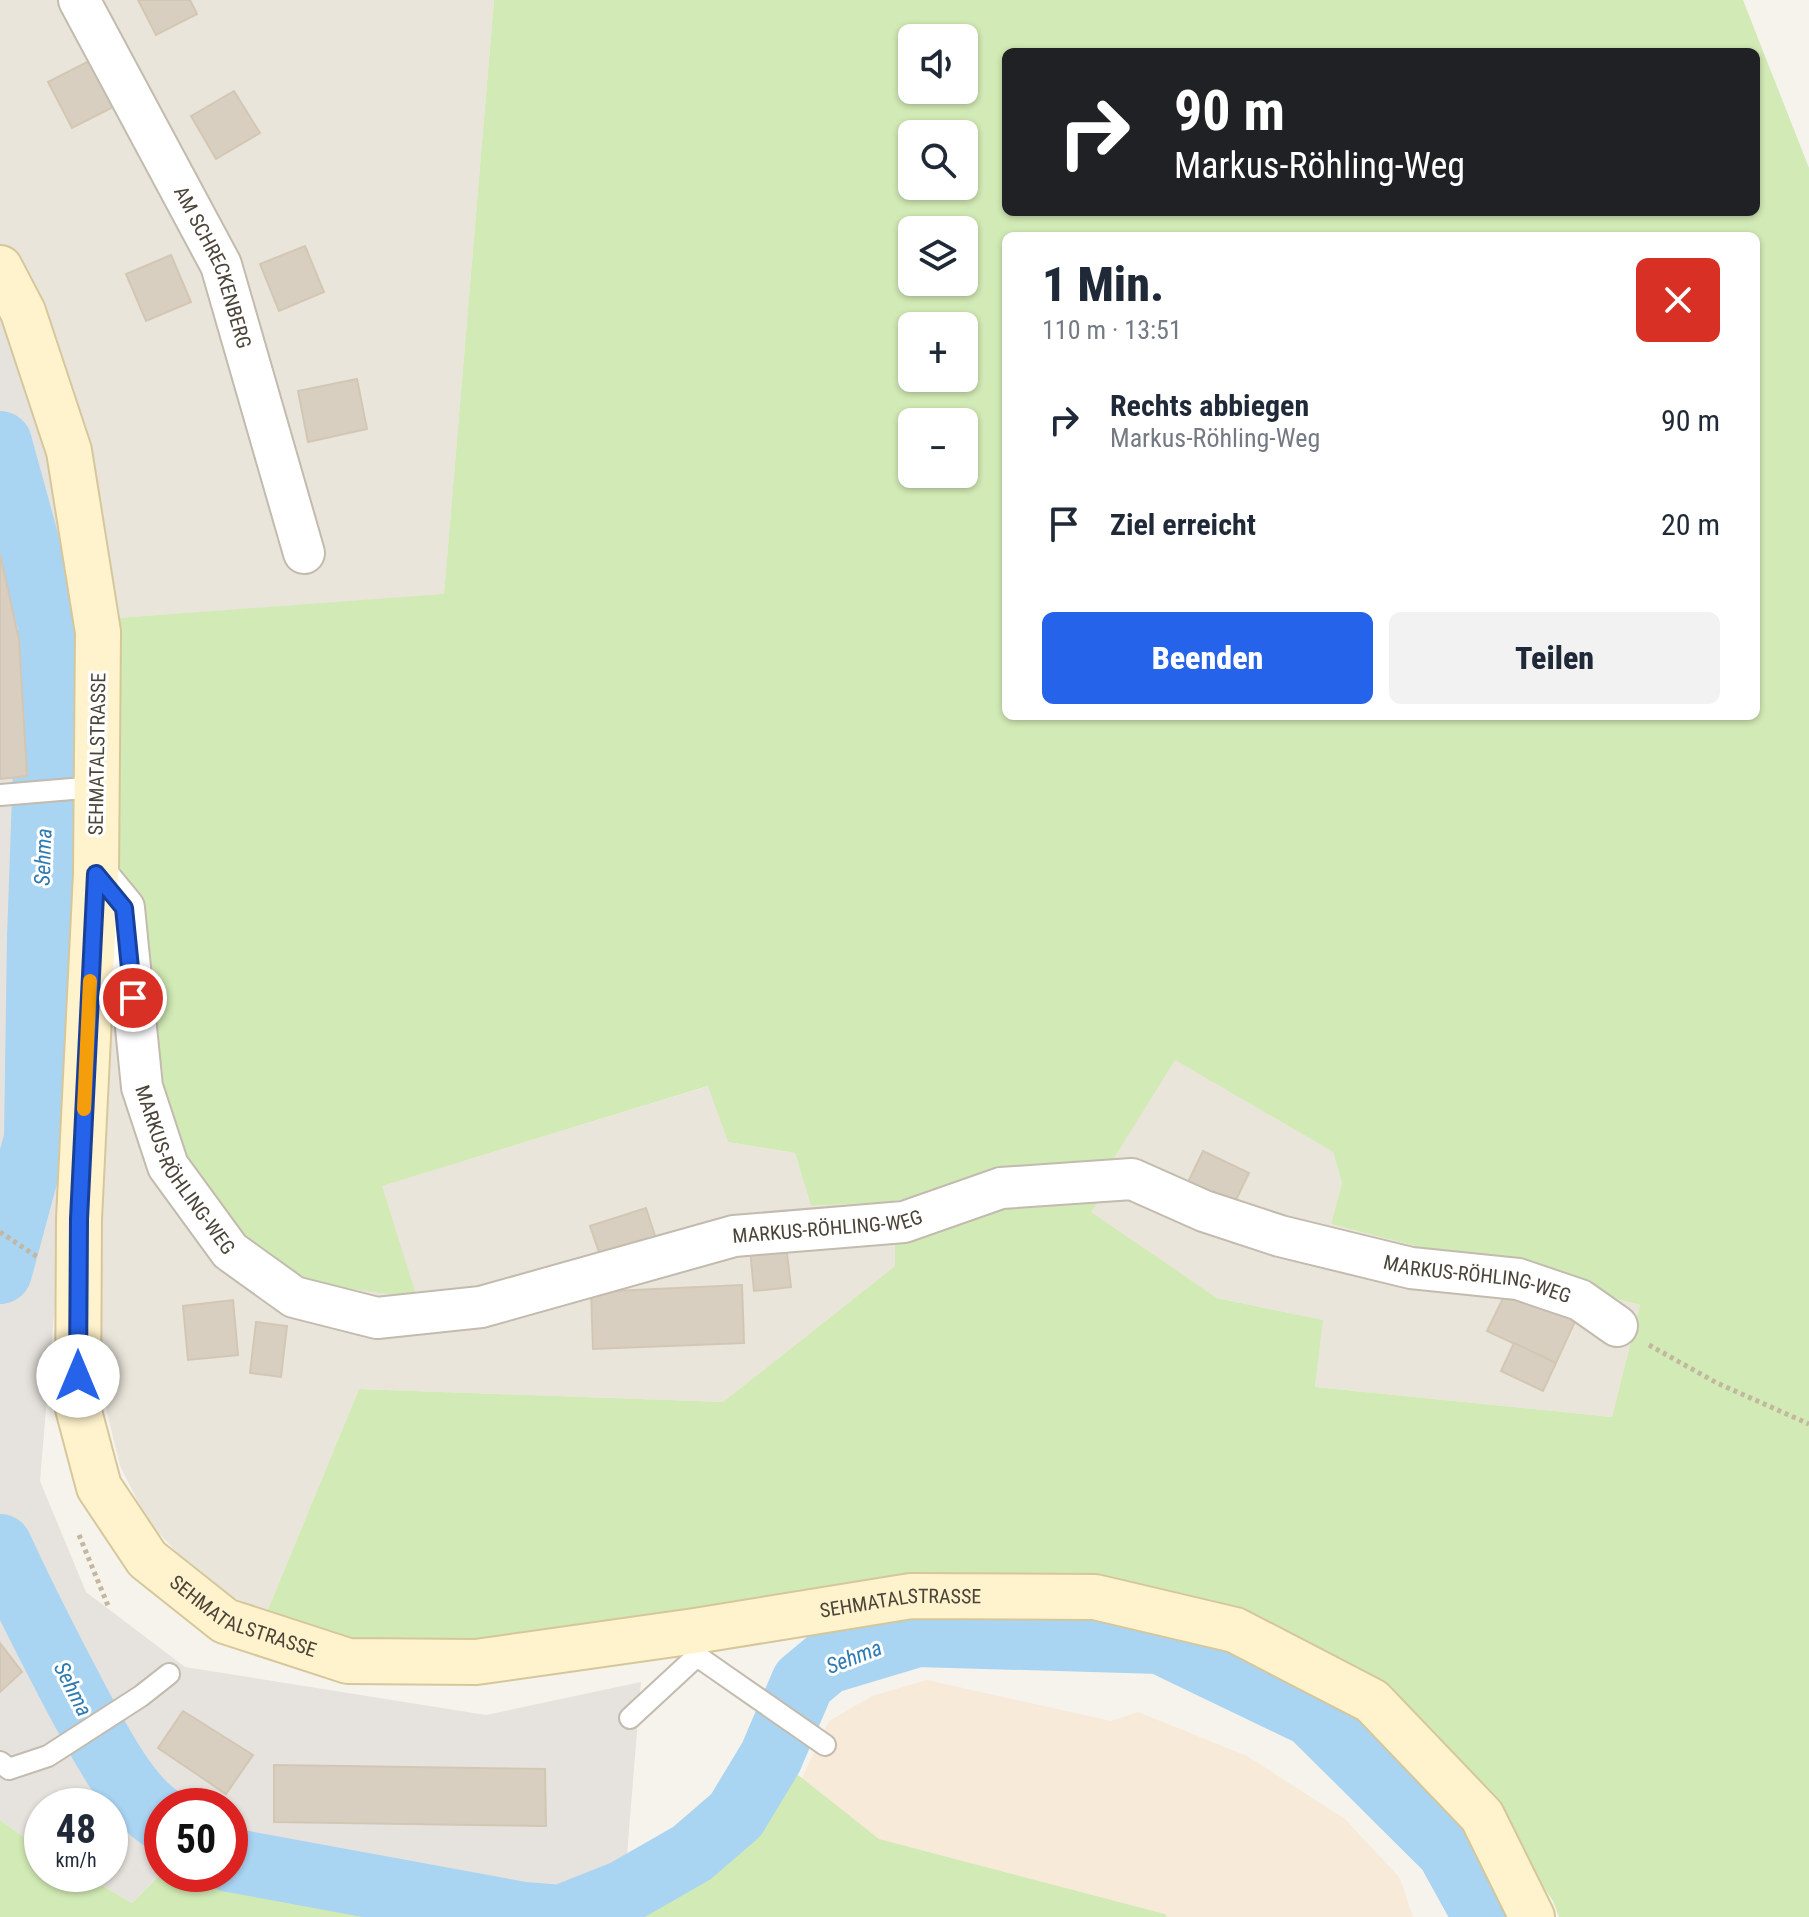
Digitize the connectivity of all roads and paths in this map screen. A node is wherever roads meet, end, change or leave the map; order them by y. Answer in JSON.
{"nodes":[{"id":1,"x":79,"y":0,"type":"edge"},
{"id":2,"x":0,"y":268,"type":"edge"},
{"id":3,"x":304,"y":553,"type":"dead end"},
{"id":4,"x":85,"y":788,"type":"junction"},
{"id":5,"x":6,"y":794,"type":"edge"},
{"id":6,"x":96,"y":874,"type":"junction"},
{"id":7,"x":0,"y":1232,"type":"edge"},
{"id":8,"x":43,"y":1262,"type":"dead end"},
{"id":9,"x":1617,"y":1326,"type":"joint"},
{"id":10,"x":1809,"y":1424,"type":"edge"},
{"id":11,"x":696,"y":1644,"type":"junction"},
{"id":12,"x":169,"y":1674,"type":"dead end"},
{"id":13,"x":630,"y":1718,"type":"dead end"},
{"id":14,"x":825,"y":1745,"type":"dead end"},
{"id":15,"x":0,"y":1762,"type":"edge"},
{"id":16,"x":1532,"y":1917,"type":"edge"}],
"edges":[{"from":1,"to":3,"type":"street","name":"AM SCHRECKENBERG"},
{"from":2,"to":4,"type":"main road","name":"SEHMATALSTRASSE"},
{"from":4,"to":5,"type":"lane"},
{"from":4,"to":6,"type":"main road","name":"SEHMATALSTRASSE"},
{"from":6,"to":9,"type":"street","name":"MARKUS-RÖHLING-WEG"},
{"from":6,"to":11,"type":"main road","name":"SEHMATALSTRASSE"},
{"from":7,"to":8,"type":"path"},
{"from":9,"to":10,"type":"path"},
{"from":11,"to":13,"type":"lane"},
{"from":11,"to":14,"type":"lane"},
{"from":11,"to":16,"type":"main road","name":"SEHMATALSTRASSE"},
{"from":12,"to":15,"type":"lane"}]}
